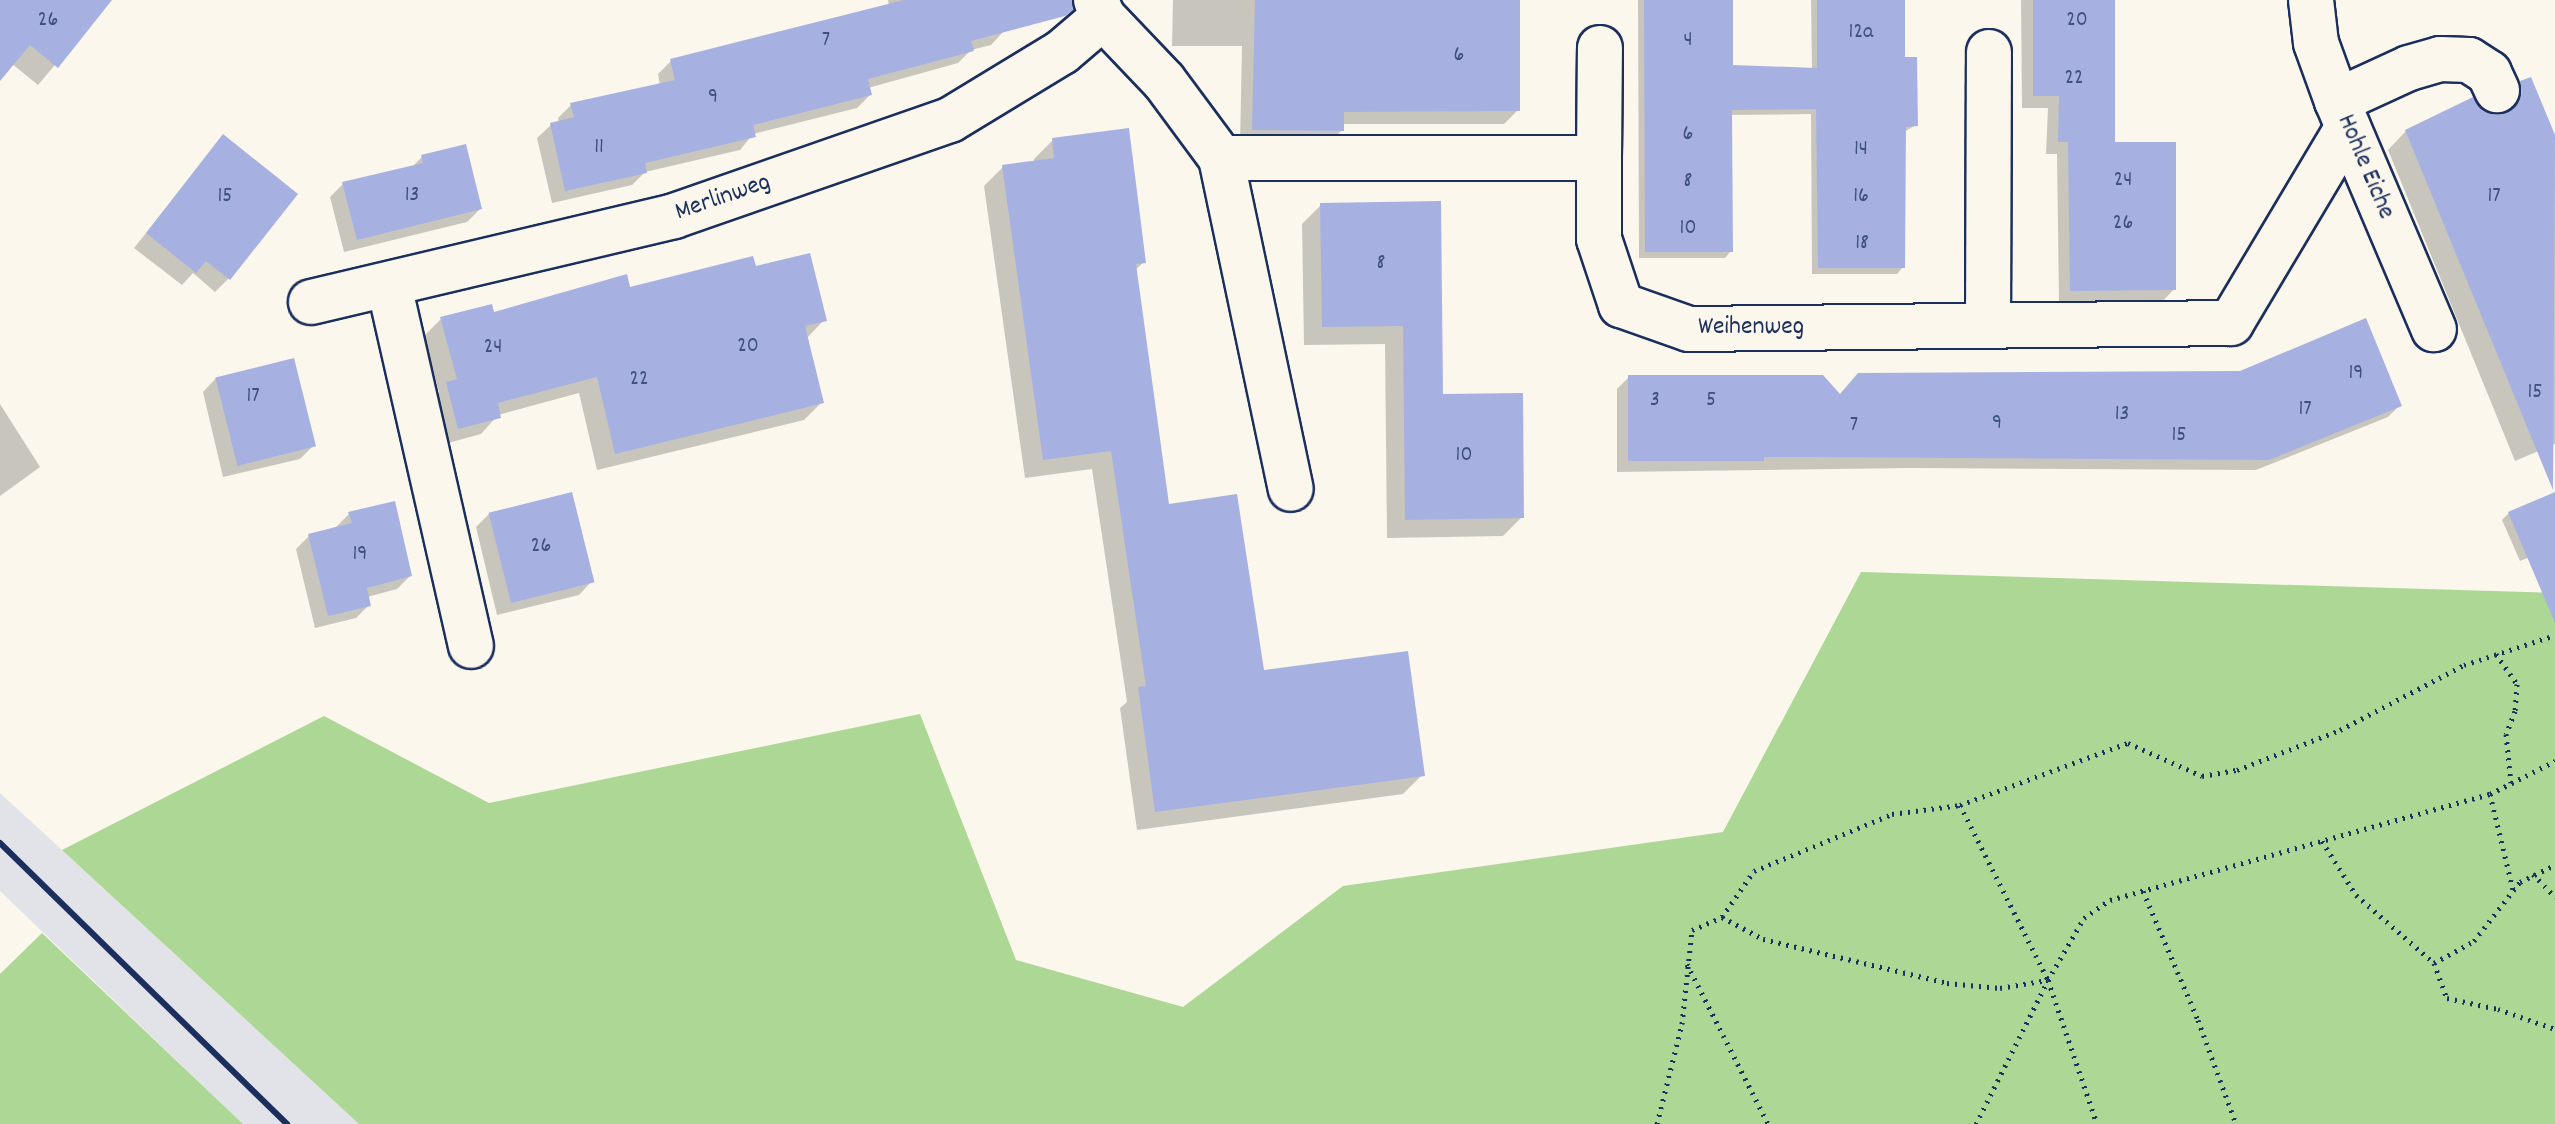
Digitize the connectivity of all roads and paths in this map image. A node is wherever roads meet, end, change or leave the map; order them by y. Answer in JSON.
{"nodes":[{"id":1,"x":2311,"y":0,"type":"edge"},
{"id":2,"x":1100,"y":8,"type":"edge"},
{"id":3,"x":1600,"y":48,"type":"dead end"},
{"id":4,"x":1989,"y":52,"type":"dead end"},
{"id":5,"x":2497,"y":90,"type":"dead end"},
{"id":6,"x":2343,"y":114,"type":"junction"},
{"id":7,"x":1221,"y":158,"type":"junction"},
{"id":8,"x":1599,"y":158,"type":"junction"},
{"id":9,"x":389,"y":285,"type":"junction"},
{"id":10,"x":311,"y":302,"type":"dead end"},
{"id":11,"x":1988,"y":326,"type":"junction"},
{"id":12,"x":2434,"y":329,"type":"dead end"},
{"id":13,"x":1291,"y":489,"type":"dead end"},
{"id":14,"x":2555,"y":635,"type":"edge"},
{"id":15,"x":471,"y":646,"type":"dead end"},
{"id":16,"x":2496,"y":654,"type":"junction"},
{"id":17,"x":2555,"y":761,"type":"edge"},
{"id":18,"x":2511,"y":783,"type":"junction"},
{"id":19,"x":2490,"y":794,"type":"junction"},
{"id":20,"x":1960,"y":805,"type":"junction"},
{"id":21,"x":2322,"y":841,"type":"junction"},
{"id":22,"x":2555,"y":865,"type":"edge"},
{"id":23,"x":2533,"y":874,"type":"junction"},
{"id":24,"x":2143,"y":891,"type":"junction"},
{"id":25,"x":2513,"y":891,"type":"junction"},
{"id":26,"x":2555,"y":897,"type":"edge"},
{"id":27,"x":1722,"y":917,"type":"junction"},
{"id":28,"x":1686,"y":963,"type":"junction"},
{"id":29,"x":2434,"y":963,"type":"junction"},
{"id":30,"x":2048,"y":980,"type":"junction"},
{"id":31,"x":2555,"y":1029,"type":"edge"},
{"id":32,"x":1657,"y":1124,"type":"edge"},
{"id":33,"x":1768,"y":1124,"type":"edge"},
{"id":34,"x":1976,"y":1124,"type":"edge"},
{"id":35,"x":2097,"y":1124,"type":"edge"},
{"id":36,"x":2236,"y":1124,"type":"edge"}],
"edges":[{"from":1,"to":6,"type":"street","name":"Hohle Eiche"},
{"from":2,"to":7,"type":"street","name":"Merlinweg"},
{"from":2,"to":9,"type":"street","name":"Merlinweg"},
{"from":3,"to":8,"type":"street","name":"Weihenweg"},
{"from":4,"to":11,"type":"street"},
{"from":5,"to":6,"type":"street"},
{"from":6,"to":11,"type":"street","name":"Weihenweg"},
{"from":6,"to":12,"type":"street","name":"Hohle Eiche"},
{"from":7,"to":8,"type":"street"},
{"from":7,"to":13,"type":"street","name":"Merlinweg"},
{"from":8,"to":11,"type":"street","name":"Weihenweg"},
{"from":9,"to":10,"type":"street","name":"Merlinweg"},
{"from":9,"to":15,"type":"street"},
{"from":14,"to":16,"type":"path"},
{"from":16,"to":18,"type":"path"},
{"from":16,"to":20,"type":"path"},
{"from":17,"to":18,"type":"path"},
{"from":18,"to":19,"type":"path"},
{"from":19,"to":21,"type":"path"},
{"from":19,"to":25,"type":"path"},
{"from":20,"to":27,"type":"path"},
{"from":20,"to":30,"type":"path"},
{"from":21,"to":24,"type":"path"},
{"from":21,"to":29,"type":"path"},
{"from":22,"to":23,"type":"path"},
{"from":23,"to":25,"type":"path"},
{"from":23,"to":26,"type":"path"},
{"from":24,"to":30,"type":"path"},
{"from":24,"to":36,"type":"path"},
{"from":25,"to":29,"type":"path"},
{"from":27,"to":28,"type":"path"},
{"from":27,"to":30,"type":"path"},
{"from":28,"to":32,"type":"path"},
{"from":28,"to":33,"type":"path"},
{"from":29,"to":31,"type":"path"},
{"from":30,"to":34,"type":"path"},
{"from":30,"to":35,"type":"path"}]}
